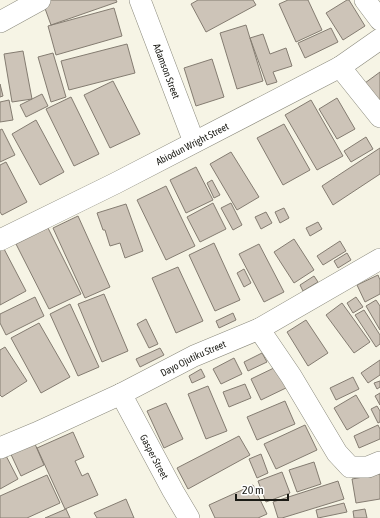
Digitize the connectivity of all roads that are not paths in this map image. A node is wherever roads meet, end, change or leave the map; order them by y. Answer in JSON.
{"nodes":[{"id":1,"x":40,"y":0,"type":"edge"},
{"id":2,"x":140,"y":0,"type":"edge"},
{"id":3,"x":365,"y":0,"type":"edge"},
{"id":4,"x":380,"y":20,"type":"edge"},
{"id":5,"x":0,"y":22,"type":"edge"},
{"id":6,"x":380,"y":39,"type":"edge"},
{"id":7,"x":340,"y":67,"type":"junction"},
{"id":8,"x":380,"y":117,"type":"edge"},
{"id":9,"x":194,"y":142,"type":"junction"},
{"id":10,"x":0,"y":240,"type":"edge"},
{"id":11,"x":380,"y":259,"type":"edge"},
{"id":12,"x":259,"y":329,"type":"junction"},
{"id":13,"x":121,"y":394,"type":"junction"},
{"id":14,"x":0,"y":448,"type":"edge"},
{"id":15,"x":380,"y":462,"type":"edge"},
{"id":16,"x":189,"y":518,"type":"edge"}],
"edges":[{"from":1,"to":5,"type":"street"},
{"from":2,"to":9,"type":"street","name":"Adamson Street"},
{"from":3,"to":4,"type":"street"},
{"from":6,"to":7,"type":"street","name":"Abiodun Wright Street"},
{"from":7,"to":8,"type":"street"},
{"from":7,"to":9,"type":"street","name":"Abiodun Wright Street"},
{"from":9,"to":10,"type":"street","name":"Abiodun Wright Street"},
{"from":11,"to":12,"type":"street","name":"Dayo Ojutiku Street"},
{"from":12,"to":13,"type":"street","name":"Dayo Ojutiku Street"},
{"from":12,"to":15,"type":"street"},
{"from":13,"to":14,"type":"street","name":"Dayo Ojutiku Street"},
{"from":13,"to":16,"type":"street","name":"Gasper Street"}]}
